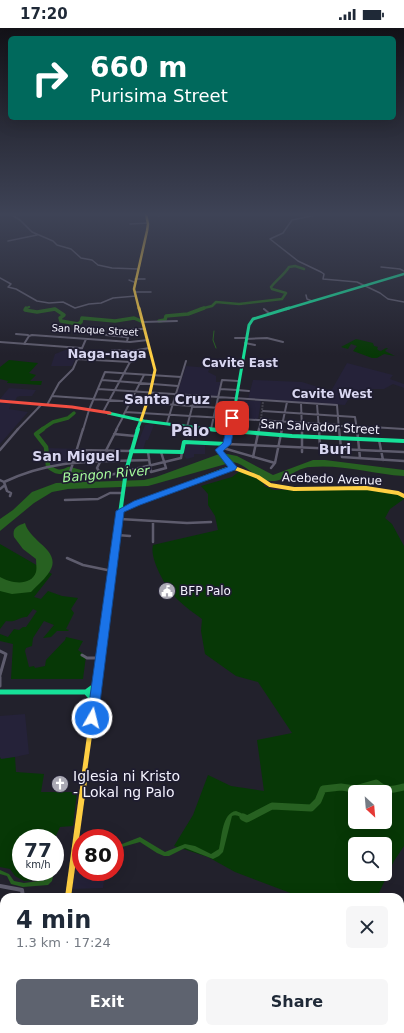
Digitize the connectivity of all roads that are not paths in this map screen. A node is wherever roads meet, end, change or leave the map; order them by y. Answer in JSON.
{"nodes":[{"id":1,"x":93,"y":261,"type":"edge"},
{"id":2,"x":140,"y":261,"type":"edge"},
{"id":3,"x":298,"y":261,"type":"edge"},
{"id":4,"x":117,"y":264,"type":"dead end"},
{"id":5,"x":396,"y":266,"type":"dead end"},
{"id":6,"x":381,"y":267,"type":"dead end"},
{"id":7,"x":118,"y":268,"type":"junction"},
{"id":8,"x":138,"y":269,"type":"junction"},
{"id":9,"x":400,"y":269,"type":"junction"},
{"id":10,"x":404,"y":271,"type":"edge"},
{"id":11,"x":404,"y":274,"type":"edge"},
{"id":12,"x":0,"y":278,"type":"edge"},
{"id":13,"x":145,"y":279,"type":"dead end"},
{"id":14,"x":129,"y":280,"type":"dead end"},
{"id":15,"x":135,"y":281,"type":"junction"},
{"id":16,"x":365,"y":286,"type":"junction"},
{"id":17,"x":151,"y":292,"type":"dead end"},
{"id":18,"x":135,"y":294,"type":"junction"},
{"id":19,"x":306,"y":295,"type":"dead end"},
{"id":20,"x":312,"y":301,"type":"junction"},
{"id":21,"x":404,"y":302,"type":"edge"},
{"id":22,"x":264,"y":309,"type":"dead end"},
{"id":23,"x":270,"y":315,"type":"junction"},
{"id":24,"x":177,"y":321,"type":"dead end"},
{"id":25,"x":143,"y":322,"type":"junction"},
{"id":26,"x":131,"y":329,"type":"dead end"},
{"id":27,"x":145,"y":329,"type":"junction"},
{"id":28,"x":16,"y":334,"type":"dead end"},
{"id":29,"x":237,"y":334,"type":"dead end"},
{"id":30,"x":106,"y":335,"type":"dead end"},
{"id":31,"x":29,"y":336,"type":"junction"},
{"id":32,"x":235,"y":338,"type":"dead end"},
{"id":33,"x":238,"y":338,"type":"junction"},
{"id":34,"x":86,"y":339,"type":"junction"},
{"id":35,"x":148,"y":340,"type":"junction"},
{"id":36,"x":246,"y":340,"type":"junction"},
{"id":37,"x":0,"y":342,"type":"edge"},
{"id":38,"x":127,"y":342,"type":"junction"},
{"id":39,"x":283,"y":342,"type":"dead end"},
{"id":40,"x":24,"y":344,"type":"junction"},
{"id":41,"x":255,"y":345,"type":"dead end"},
{"id":42,"x":81,"y":348,"type":"junction"},
{"id":43,"x":149,"y":348,"type":"junction"},
{"id":44,"x":112,"y":350,"type":"dead end"},
{"id":45,"x":136,"y":351,"type":"junction"},
{"id":46,"x":77,"y":359,"type":"junction"},
{"id":47,"x":186,"y":361,"type":"dead end"},
{"id":48,"x":130,"y":362,"type":"junction"},
{"id":49,"x":125,"y":372,"type":"junction"},
{"id":50,"x":144,"y":375,"type":"junction"},
{"id":51,"x":154,"y":375,"type":"junction"},
{"id":52,"x":181,"y":377,"type":"junction"},
{"id":53,"x":102,"y":380,"type":"junction"},
{"id":54,"x":238,"y":381,"type":"junction"},
{"id":55,"x":120,"y":382,"type":"junction"},
{"id":56,"x":140,"y":383,"type":"junction"},
{"id":57,"x":152,"y":384,"type":"junction"},
{"id":58,"x":178,"y":386,"type":"junction"},
{"id":59,"x":98,"y":389,"type":"junction"},
{"id":60,"x":220,"y":389,"type":"junction"},
{"id":61,"x":116,"y":390,"type":"junction"},
{"id":62,"x":237,"y":390,"type":"junction"},
{"id":63,"x":249,"y":391,"type":"dead end"},
{"id":64,"x":135,"y":392,"type":"junction"},
{"id":65,"x":150,"y":393,"type":"junction"},
{"id":66,"x":176,"y":395,"type":"junction"},
{"id":67,"x":52,"y":396,"type":"junction"},
{"id":68,"x":195,"y":396,"type":"junction"},
{"id":69,"x":218,"y":398,"type":"junction"},
{"id":70,"x":94,"y":399,"type":"junction"},
{"id":71,"x":236,"y":399,"type":"junction"},
{"id":72,"x":111,"y":400,"type":"junction"},
{"id":73,"x":0,"y":401,"type":"edge"},
{"id":74,"x":131,"y":402,"type":"junction"},
{"id":75,"x":287,"y":402,"type":"junction"},
{"id":76,"x":147,"y":403,"type":"junction"},
{"id":77,"x":301,"y":403,"type":"junction"},
{"id":78,"x":173,"y":404,"type":"junction"},
{"id":79,"x":317,"y":404,"type":"junction"},
{"id":80,"x":44,"y":405,"type":"junction"},
{"id":81,"x":193,"y":406,"type":"junction"},
{"id":82,"x":216,"y":407,"type":"junction"},
{"id":83,"x":234,"y":409,"type":"dead end"},
{"id":84,"x":89,"y":410,"type":"junction"},
{"id":85,"x":263,"y":411,"type":"dead end"},
{"id":86,"x":285,"y":412,"type":"junction"},
{"id":87,"x":106,"y":413,"type":"junction"},
{"id":88,"x":143,"y":413,"type":"junction"},
{"id":89,"x":170,"y":414,"type":"junction"},
{"id":90,"x":301,"y":414,"type":"junction"},
{"id":91,"x":124,"y":415,"type":"junction"},
{"id":92,"x":318,"y":415,"type":"junction"},
{"id":93,"x":190,"y":416,"type":"junction"},
{"id":94,"x":338,"y":416,"type":"junction"},
{"id":95,"x":214,"y":418,"type":"junction"},
{"id":96,"x":232,"y":418,"type":"junction"},
{"id":97,"x":261,"y":420,"type":"junction"},
{"id":98,"x":142,"y":421,"type":"junction"},
{"id":99,"x":284,"y":422,"type":"junction"},
{"id":100,"x":167,"y":423,"type":"junction"},
{"id":101,"x":301,"y":423,"type":"junction"},
{"id":102,"x":318,"y":424,"type":"junction"},
{"id":103,"x":339,"y":425,"type":"junction"},
{"id":104,"x":356,"y":426,"type":"junction"},
{"id":105,"x":187,"y":427,"type":"junction"},
{"id":106,"x":404,"y":428,"type":"edge"},
{"id":107,"x":211,"y":430,"type":"junction"},
{"id":108,"x":230,"y":432,"type":"junction"},
{"id":109,"x":114,"y":434,"type":"junction"},
{"id":110,"x":258,"y":434,"type":"junction"},
{"id":111,"x":281,"y":435,"type":"junction"},
{"id":112,"x":135,"y":436,"type":"junction"},
{"id":113,"x":302,"y":436,"type":"junction"},
{"id":114,"x":320,"y":437,"type":"junction"},
{"id":115,"x":340,"y":438,"type":"junction"},
{"id":116,"x":358,"y":439,"type":"junction"},
{"id":117,"x":379,"y":440,"type":"junction"},
{"id":118,"x":404,"y":441,"type":"edge"},
{"id":119,"x":227,"y":444,"type":"junction"},
{"id":120,"x":256,"y":445,"type":"junction"},
{"id":121,"x":223,"y":447,"type":"junction"},
{"id":122,"x":279,"y":447,"type":"junction"},
{"id":123,"x":302,"y":448,"type":"junction"},
{"id":124,"x":320,"y":448,"type":"junction"},
{"id":125,"x":342,"y":449,"type":"junction"},
{"id":126,"x":0,"y":450,"type":"edge"},
{"id":127,"x":76,"y":450,"type":"junction"},
{"id":128,"x":107,"y":450,"type":"junction"},
{"id":129,"x":359,"y":450,"type":"junction"},
{"id":130,"x":131,"y":451,"type":"junction"},
{"id":131,"x":381,"y":451,"type":"junction"},
{"id":132,"x":148,"y":452,"type":"junction"},
{"id":133,"x":161,"y":452,"type":"junction"},
{"id":134,"x":182,"y":452,"type":"junction"},
{"id":135,"x":302,"y":452,"type":"dead end"},
{"id":136,"x":404,"y":452,"type":"edge"},
{"id":137,"x":252,"y":457,"type":"junction"},
{"id":138,"x":360,"y":458,"type":"junction"},
{"id":139,"x":148,"y":460,"type":"junction"},
{"id":140,"x":383,"y":460,"type":"junction"},
{"id":141,"x":127,"y":461,"type":"junction"},
{"id":142,"x":404,"y":461,"type":"edge"},
{"id":143,"x":73,"y":462,"type":"junction"},
{"id":144,"x":101,"y":462,"type":"junction"},
{"id":145,"x":163,"y":462,"type":"junction"},
{"id":146,"x":275,"y":463,"type":"junction"},
{"id":147,"x":231,"y":465,"type":"junction"},
{"id":148,"x":149,"y":466,"type":"junction"},
{"id":149,"x":272,"y":468,"type":"dead end"},
{"id":150,"x":126,"y":471,"type":"junction"},
{"id":151,"x":70,"y":472,"type":"dead end"},
{"id":152,"x":0,"y":480,"type":"edge"},
{"id":153,"x":4,"y":482,"type":"junction"},
{"id":154,"x":5,"y":485,"type":"junction"},
{"id":155,"x":0,"y":488,"type":"edge"},
{"id":156,"x":123,"y":492,"type":"junction"},
{"id":157,"x":10,"y":496,"type":"dead end"},
{"id":158,"x":404,"y":496,"type":"edge"},
{"id":159,"x":65,"y":500,"type":"dead end"},
{"id":160,"x":120,"y":511,"type":"junction"},
{"id":161,"x":119,"y":519,"type":"junction"},
{"id":162,"x":153,"y":521,"type":"junction"},
{"id":163,"x":211,"y":522,"type":"dead end"},
{"id":164,"x":117,"y":535,"type":"junction"},
{"id":165,"x":130,"y":536,"type":"dead end"},
{"id":166,"x":153,"y":542,"type":"dead end"},
{"id":167,"x":67,"y":558,"type":"dead end"},
{"id":168,"x":113,"y":571,"type":"junction"},
{"id":169,"x":0,"y":650,"type":"edge"},
{"id":170,"x":82,"y":655,"type":"dead end"},
{"id":171,"x":101,"y":658,"type":"junction"},
{"id":172,"x":2,"y":664,"type":"edge"},
{"id":173,"x":0,"y":676,"type":"edge"},
{"id":174,"x":97,"y":684,"type":"junction"},
{"id":175,"x":0,"y":686,"type":"edge"},
{"id":176,"x":0,"y":692,"type":"edge"},
{"id":177,"x":86,"y":692,"type":"junction"},
{"id":178,"x":96,"y":692,"type":"junction"},
{"id":179,"x":95,"y":702,"type":"junction"},
{"id":180,"x":0,"y":886,"type":"edge"},
{"id":181,"x":22,"y":893,"type":"edge"},
{"id":182,"x":69,"y":893,"type":"edge"}],
"edges":[{"from":1,"to":7,"type":"street"},
{"from":2,"to":8,"type":"main road"},
{"from":3,"to":16,"type":"street"},
{"from":4,"to":7,"type":"street"},
{"from":5,"to":9,"type":"street"},
{"from":6,"to":9,"type":"street"},
{"from":7,"to":8,"type":"street"},
{"from":8,"to":15,"type":"main road"},
{"from":9,"to":10,"type":"street"},
{"from":11,"to":16,"type":"main road"},
{"from":12,"to":18,"type":"street"},
{"from":13,"to":15,"type":"street"},
{"from":14,"to":15,"type":"street"},
{"from":15,"to":18,"type":"main road"},
{"from":16,"to":20,"type":"main road"},
{"from":16,"to":21,"type":"street"},
{"from":17,"to":18,"type":"street"},
{"from":18,"to":25,"type":"main road"},
{"from":19,"to":20,"type":"street"},
{"from":20,"to":23,"type":"main road"},
{"from":22,"to":23,"type":"street"},
{"from":23,"to":36,"type":"main road"},
{"from":24,"to":25,"type":"street"},
{"from":25,"to":27,"type":"main road"},
{"from":26,"to":27,"type":"street"},
{"from":27,"to":35,"type":"main road"},
{"from":28,"to":31,"type":"street","name":"San Roque Street"},
{"from":29,"to":33,"type":"street"},
{"from":30,"to":38,"type":"street"},
{"from":31,"to":34,"type":"street","name":"San Roque Street"},
{"from":31,"to":40,"type":"street"},
{"from":32,"to":33,"type":"street"},
{"from":33,"to":36,"type":"street"},
{"from":34,"to":38,"type":"street","name":"San Roque Street"},
{"from":34,"to":42,"type":"street"},
{"from":35,"to":38,"type":"street","name":"San Roque Street"},
{"from":35,"to":43,"type":"main road"},
{"from":36,"to":39,"type":"street"},
{"from":36,"to":41,"type":"street"},
{"from":36,"to":54,"type":"main road"},
{"from":37,"to":40,"type":"street"},
{"from":40,"to":42,"type":"street"},
{"from":42,"to":46,"type":"street"},
{"from":43,"to":45,"type":"street"},
{"from":43,"to":51,"type":"main road"},
{"from":44,"to":45,"type":"street"},
{"from":45,"to":48,"type":"street"},
{"from":46,"to":48,"type":"street"},
{"from":46,"to":67,"type":"street"},
{"from":47,"to":52,"type":"street"},
{"from":48,"to":49,"type":"street"},
{"from":49,"to":50,"type":"street"},
{"from":49,"to":53,"type":"street"},
{"from":49,"to":55,"type":"street"},
{"from":50,"to":51,"type":"street"},
{"from":50,"to":56,"type":"street"},
{"from":51,"to":52,"type":"street"},
{"from":51,"to":57,"type":"main road"},
{"from":52,"to":58,"type":"street"},
{"from":53,"to":55,"type":"street"},
{"from":53,"to":59,"type":"street"},
{"from":54,"to":60,"type":"street"},
{"from":54,"to":62,"type":"main road"},
{"from":55,"to":56,"type":"street"},
{"from":55,"to":61,"type":"street"},
{"from":56,"to":57,"type":"street"},
{"from":56,"to":64,"type":"street"},
{"from":57,"to":58,"type":"street"},
{"from":57,"to":65,"type":"main road"},
{"from":58,"to":66,"type":"street"},
{"from":59,"to":61,"type":"street"},
{"from":59,"to":70,"type":"street"},
{"from":60,"to":62,"type":"street"},
{"from":60,"to":69,"type":"street"},
{"from":61,"to":64,"type":"street"},
{"from":61,"to":72,"type":"street"},
{"from":62,"to":63,"type":"street"},
{"from":62,"to":71,"type":"main road"},
{"from":64,"to":65,"type":"street"},
{"from":64,"to":74,"type":"street"},
{"from":65,"to":66,"type":"street"},
{"from":65,"to":76,"type":"main road"},
{"from":66,"to":68,"type":"street"},
{"from":66,"to":78,"type":"street"},
{"from":67,"to":70,"type":"street"},
{"from":67,"to":80,"type":"street"},
{"from":68,"to":69,"type":"street"},
{"from":68,"to":81,"type":"street"},
{"from":69,"to":71,"type":"street"},
{"from":69,"to":82,"type":"street"},
{"from":70,"to":72,"type":"street"},
{"from":70,"to":84,"type":"street"},
{"from":71,"to":75,"type":"street"},
{"from":72,"to":74,"type":"street"},
{"from":72,"to":87,"type":"street"},
{"from":73,"to":80,"type":"main road","name":"San Salvador Street"},
{"from":74,"to":76,"type":"street"},
{"from":74,"to":91,"type":"street"},
{"from":75,"to":77,"type":"street"},
{"from":75,"to":86,"type":"street"},
{"from":76,"to":78,"type":"street"},
{"from":76,"to":88,"type":"main road"},
{"from":77,"to":79,"type":"street"},
{"from":77,"to":90,"type":"street"},
{"from":78,"to":81,"type":"street"},
{"from":78,"to":89,"type":"street"},
{"from":79,"to":92,"type":"street"},
{"from":79,"to":94,"type":"street"},
{"from":80,"to":84,"type":"main road","name":"San Salvador Street"},
{"from":80,"to":126,"type":"street"},
{"from":81,"to":82,"type":"street"},
{"from":81,"to":93,"type":"street"},
{"from":82,"to":83,"type":"street"},
{"from":82,"to":95,"type":"street"},
{"from":84,"to":87,"type":"main road","name":"San Salvador Street"},
{"from":84,"to":127,"type":"street"},
{"from":85,"to":86,"type":"street"},
{"from":86,"to":90,"type":"street"},
{"from":86,"to":99,"type":"street"},
{"from":87,"to":91,"type":"main road","name":"San Salvador Street"},
{"from":88,"to":89,"type":"street"},
{"from":88,"to":91,"type":"street"},
{"from":88,"to":98,"type":"main road"},
{"from":89,"to":93,"type":"street"},
{"from":89,"to":100,"type":"street"},
{"from":90,"to":92,"type":"street"},
{"from":90,"to":101,"type":"street"},
{"from":91,"to":98,"type":"main road","name":"San Salvador Street"},
{"from":91,"to":109,"type":"street"},
{"from":92,"to":94,"type":"street"},
{"from":92,"to":102,"type":"street"},
{"from":93,"to":95,"type":"street"},
{"from":93,"to":105,"type":"street"},
{"from":94,"to":103,"type":"street"},
{"from":94,"to":104,"type":"street"},
{"from":95,"to":96,"type":"street"},
{"from":95,"to":107,"type":"street"},
{"from":96,"to":97,"type":"street"},
{"from":96,"to":108,"type":"main road"},
{"from":97,"to":99,"type":"street"},
{"from":97,"to":110,"type":"street"},
{"from":98,"to":100,"type":"main road","name":"San Salvador Street"},
{"from":98,"to":105,"type":"main road","name":"San Salvador Street"},
{"from":98,"to":112,"type":"main road"},
{"from":98,"to":130,"type":"main road"},
{"from":99,"to":101,"type":"street"},
{"from":99,"to":111,"type":"street"},
{"from":100,"to":105,"type":"main road","name":"San Salvador Street"},
{"from":101,"to":102,"type":"street"},
{"from":101,"to":113,"type":"street"},
{"from":102,"to":103,"type":"street"},
{"from":102,"to":114,"type":"street"},
{"from":103,"to":104,"type":"street"},
{"from":103,"to":115,"type":"street"},
{"from":104,"to":106,"type":"street"},
{"from":104,"to":116,"type":"street"},
{"from":105,"to":107,"type":"main road","name":"San Salvador Street"},
{"from":107,"to":108,"type":"main road","name":"San Salvador Street"},
{"from":108,"to":110,"type":"main road","name":"San Salvador Street"},
{"from":108,"to":119,"type":"main road"},
{"from":109,"to":112,"type":"street"},
{"from":109,"to":128,"type":"street"},
{"from":110,"to":111,"type":"main road","name":"San Salvador Street"},
{"from":110,"to":120,"type":"street"},
{"from":111,"to":113,"type":"main road","name":"San Salvador Street"},
{"from":111,"to":122,"type":"street"},
{"from":112,"to":130,"type":"main road"},
{"from":113,"to":114,"type":"main road","name":"San Salvador Street"},
{"from":113,"to":123,"type":"street"},
{"from":114,"to":115,"type":"main road","name":"San Salvador Street"},
{"from":114,"to":124,"type":"street"},
{"from":115,"to":116,"type":"main road","name":"San Salvador Street"},
{"from":115,"to":125,"type":"street"},
{"from":116,"to":117,"type":"main road","name":"San Salvador Street"},
{"from":116,"to":129,"type":"street"},
{"from":117,"to":118,"type":"main road","name":"San Salvador Street"},
{"from":117,"to":131,"type":"street"},
{"from":119,"to":120,"type":"street"},
{"from":119,"to":121,"type":"main road"},
{"from":119,"to":134,"type":"main road"},
{"from":120,"to":122,"type":"street"},
{"from":120,"to":137,"type":"street"},
{"from":121,"to":137,"type":"street"},
{"from":121,"to":147,"type":"main road","name":"Acebedo Avenue"},
{"from":122,"to":123,"type":"street"},
{"from":122,"to":146,"type":"street"},
{"from":123,"to":124,"type":"street"},
{"from":123,"to":135,"type":"street"},
{"from":124,"to":125,"type":"street"},
{"from":125,"to":129,"type":"street"},
{"from":125,"to":138,"type":"street"},
{"from":127,"to":128,"type":"street"},
{"from":127,"to":143,"type":"street"},
{"from":128,"to":130,"type":"street"},
{"from":128,"to":144,"type":"street"},
{"from":129,"to":131,"type":"street"},
{"from":129,"to":138,"type":"street"},
{"from":130,"to":132,"type":"main road"},
{"from":130,"to":141,"type":"main road"},
{"from":131,"to":136,"type":"street"},
{"from":131,"to":140,"type":"street"},
{"from":132,"to":133,"type":"main road"},
{"from":132,"to":139,"type":"street"},
{"from":133,"to":134,"type":"main road"},
{"from":133,"to":145,"type":"street"},
{"from":134,"to":145,"type":"street"},
{"from":137,"to":146,"type":"street"},
{"from":138,"to":140,"type":"street"},
{"from":139,"to":141,"type":"street"},
{"from":139,"to":148,"type":"street"},
{"from":140,"to":142,"type":"street"},
{"from":141,"to":144,"type":"street"},
{"from":141,"to":150,"type":"main road"},
{"from":143,"to":144,"type":"street"},
{"from":143,"to":151,"type":"street"},
{"from":143,"to":153,"type":"street"},
{"from":144,"to":150,"type":"street"},
{"from":145,"to":148,"type":"street"},
{"from":145,"to":148,"type":"street"},
{"from":146,"to":149,"type":"street"},
{"from":147,"to":158,"type":"main road","name":"Acebedo Avenue"},
{"from":147,"to":160,"type":"main road"},
{"from":148,"to":150,"type":"street"},
{"from":150,"to":156,"type":"main road"},
{"from":152,"to":153,"type":"street"},
{"from":153,"to":154,"type":"street"},
{"from":154,"to":155,"type":"street"},
{"from":154,"to":157,"type":"street"},
{"from":156,"to":159,"type":"street"},
{"from":156,"to":160,"type":"main road"},
{"from":160,"to":161,"type":"main road"},
{"from":161,"to":162,"type":"street"},
{"from":161,"to":164,"type":"main road"},
{"from":162,"to":163,"type":"street"},
{"from":162,"to":166,"type":"street"},
{"from":164,"to":165,"type":"street"},
{"from":164,"to":168,"type":"main road"},
{"from":167,"to":168,"type":"street"},
{"from":168,"to":171,"type":"main road"},
{"from":169,"to":172,"type":"street"},
{"from":170,"to":171,"type":"street"},
{"from":171,"to":174,"type":"main road"},
{"from":172,"to":173,"type":"street"},
{"from":173,"to":175,"type":"street"},
{"from":174,"to":177,"type":"main road"},
{"from":174,"to":178,"type":"main road"},
{"from":176,"to":177,"type":"main road"},
{"from":177,"to":178,"type":"main road"},
{"from":177,"to":179,"type":"main road"},
{"from":178,"to":179,"type":"main road"},
{"from":179,"to":182,"type":"main road"},
{"from":180,"to":181,"type":"street"}]}
